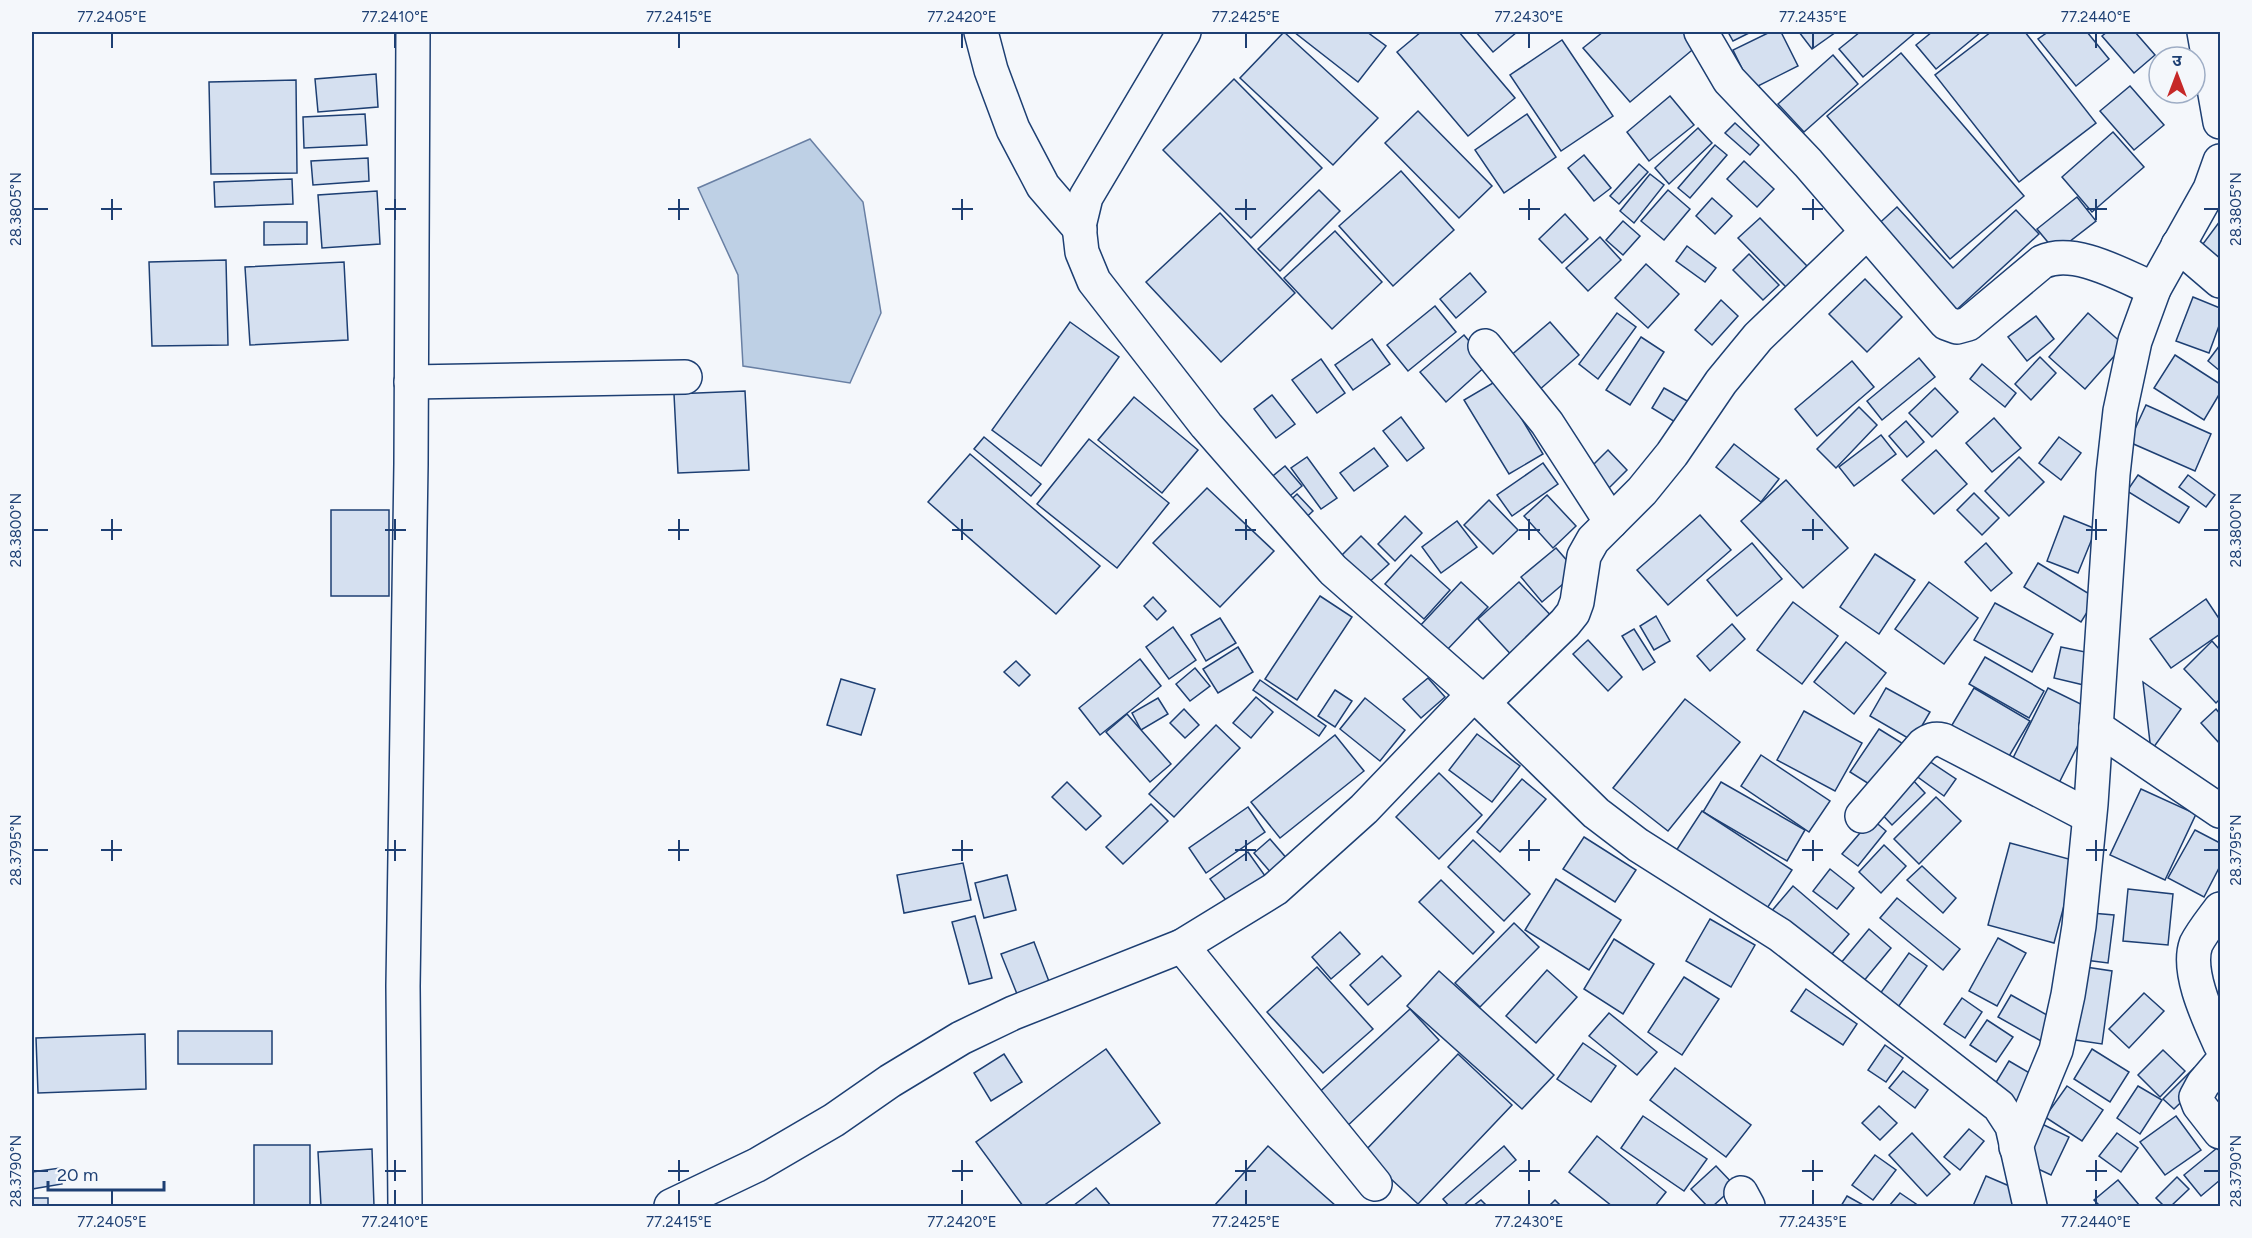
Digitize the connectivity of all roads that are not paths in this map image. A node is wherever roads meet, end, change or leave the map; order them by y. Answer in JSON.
{"nodes":[{"id":1,"x":413,"y":32,"type":"edge"},
{"id":2,"x":981,"y":32,"type":"edge"},
{"id":3,"x":1184,"y":32,"type":"edge"},
{"id":4,"x":1701,"y":32,"type":"edge"},
{"id":5,"x":2204,"y":32,"type":"edge"},
{"id":6,"x":2220,"y":122,"type":"edge"},
{"id":7,"x":2220,"y":161,"type":"edge"},
{"id":8,"x":1080,"y":229,"type":"junction"},
{"id":9,"x":1867,"y":232,"type":"junction"},
{"id":10,"x":2178,"y":245,"type":"junction"},
{"id":11,"x":2220,"y":281,"type":"edge"},
{"id":12,"x":2154,"y":290,"type":"junction"},
{"id":13,"x":1485,"y":346,"type":"dead end"},
{"id":14,"x":684,"y":377,"type":"dead end"},
{"id":15,"x":411,"y":382,"type":"junction"},
{"id":16,"x":1611,"y":522,"type":"junction"},
{"id":17,"x":1478,"y":698,"type":"junction"},
{"id":18,"x":2096,"y":727,"type":"junction"},
{"id":19,"x":2220,"y":811,"type":"edge"},
{"id":20,"x":1862,"y":816,"type":"dead end"},
{"id":21,"x":2090,"y":816,"type":"junction"},
{"id":22,"x":2220,"y":909,"type":"edge"},
{"id":23,"x":1182,"y":946,"type":"junction"},
{"id":24,"x":2220,"y":1044,"type":"edge"},
{"id":25,"x":2220,"y":1064,"type":"edge"},
{"id":26,"x":2220,"y":1132,"type":"edge"},
{"id":27,"x":2016,"y":1147,"type":"junction"},
{"id":28,"x":1374,"y":1184,"type":"dead end"},
{"id":29,"x":405,"y":1206,"type":"edge"},
{"id":30,"x":671,"y":1206,"type":"edge"},
{"id":31,"x":2030,"y":1206,"type":"edge"}],
"edges":[{"from":1,"to":15,"type":"street"},
{"from":2,"to":8,"type":"street"},
{"from":3,"to":8,"type":"street"},
{"from":4,"to":9,"type":"street"},
{"from":5,"to":6,"type":"street"},
{"from":7,"to":10,"type":"street"},
{"from":8,"to":17,"type":"street"},
{"from":9,"to":12,"type":"street"},
{"from":9,"to":16,"type":"street"},
{"from":10,"to":11,"type":"street"},
{"from":10,"to":12,"type":"street"},
{"from":12,"to":18,"type":"street"},
{"from":13,"to":16,"type":"street"},
{"from":14,"to":15,"type":"street"},
{"from":15,"to":29,"type":"street"},
{"from":16,"to":17,"type":"street"},
{"from":17,"to":23,"type":"street"},
{"from":17,"to":27,"type":"street"},
{"from":18,"to":19,"type":"street"},
{"from":18,"to":21,"type":"street"},
{"from":20,"to":21,"type":"street"},
{"from":21,"to":27,"type":"street"},
{"from":22,"to":24,"type":"street"},
{"from":23,"to":28,"type":"street"},
{"from":23,"to":30,"type":"street"},
{"from":25,"to":26,"type":"street"},
{"from":27,"to":31,"type":"street"}]}
